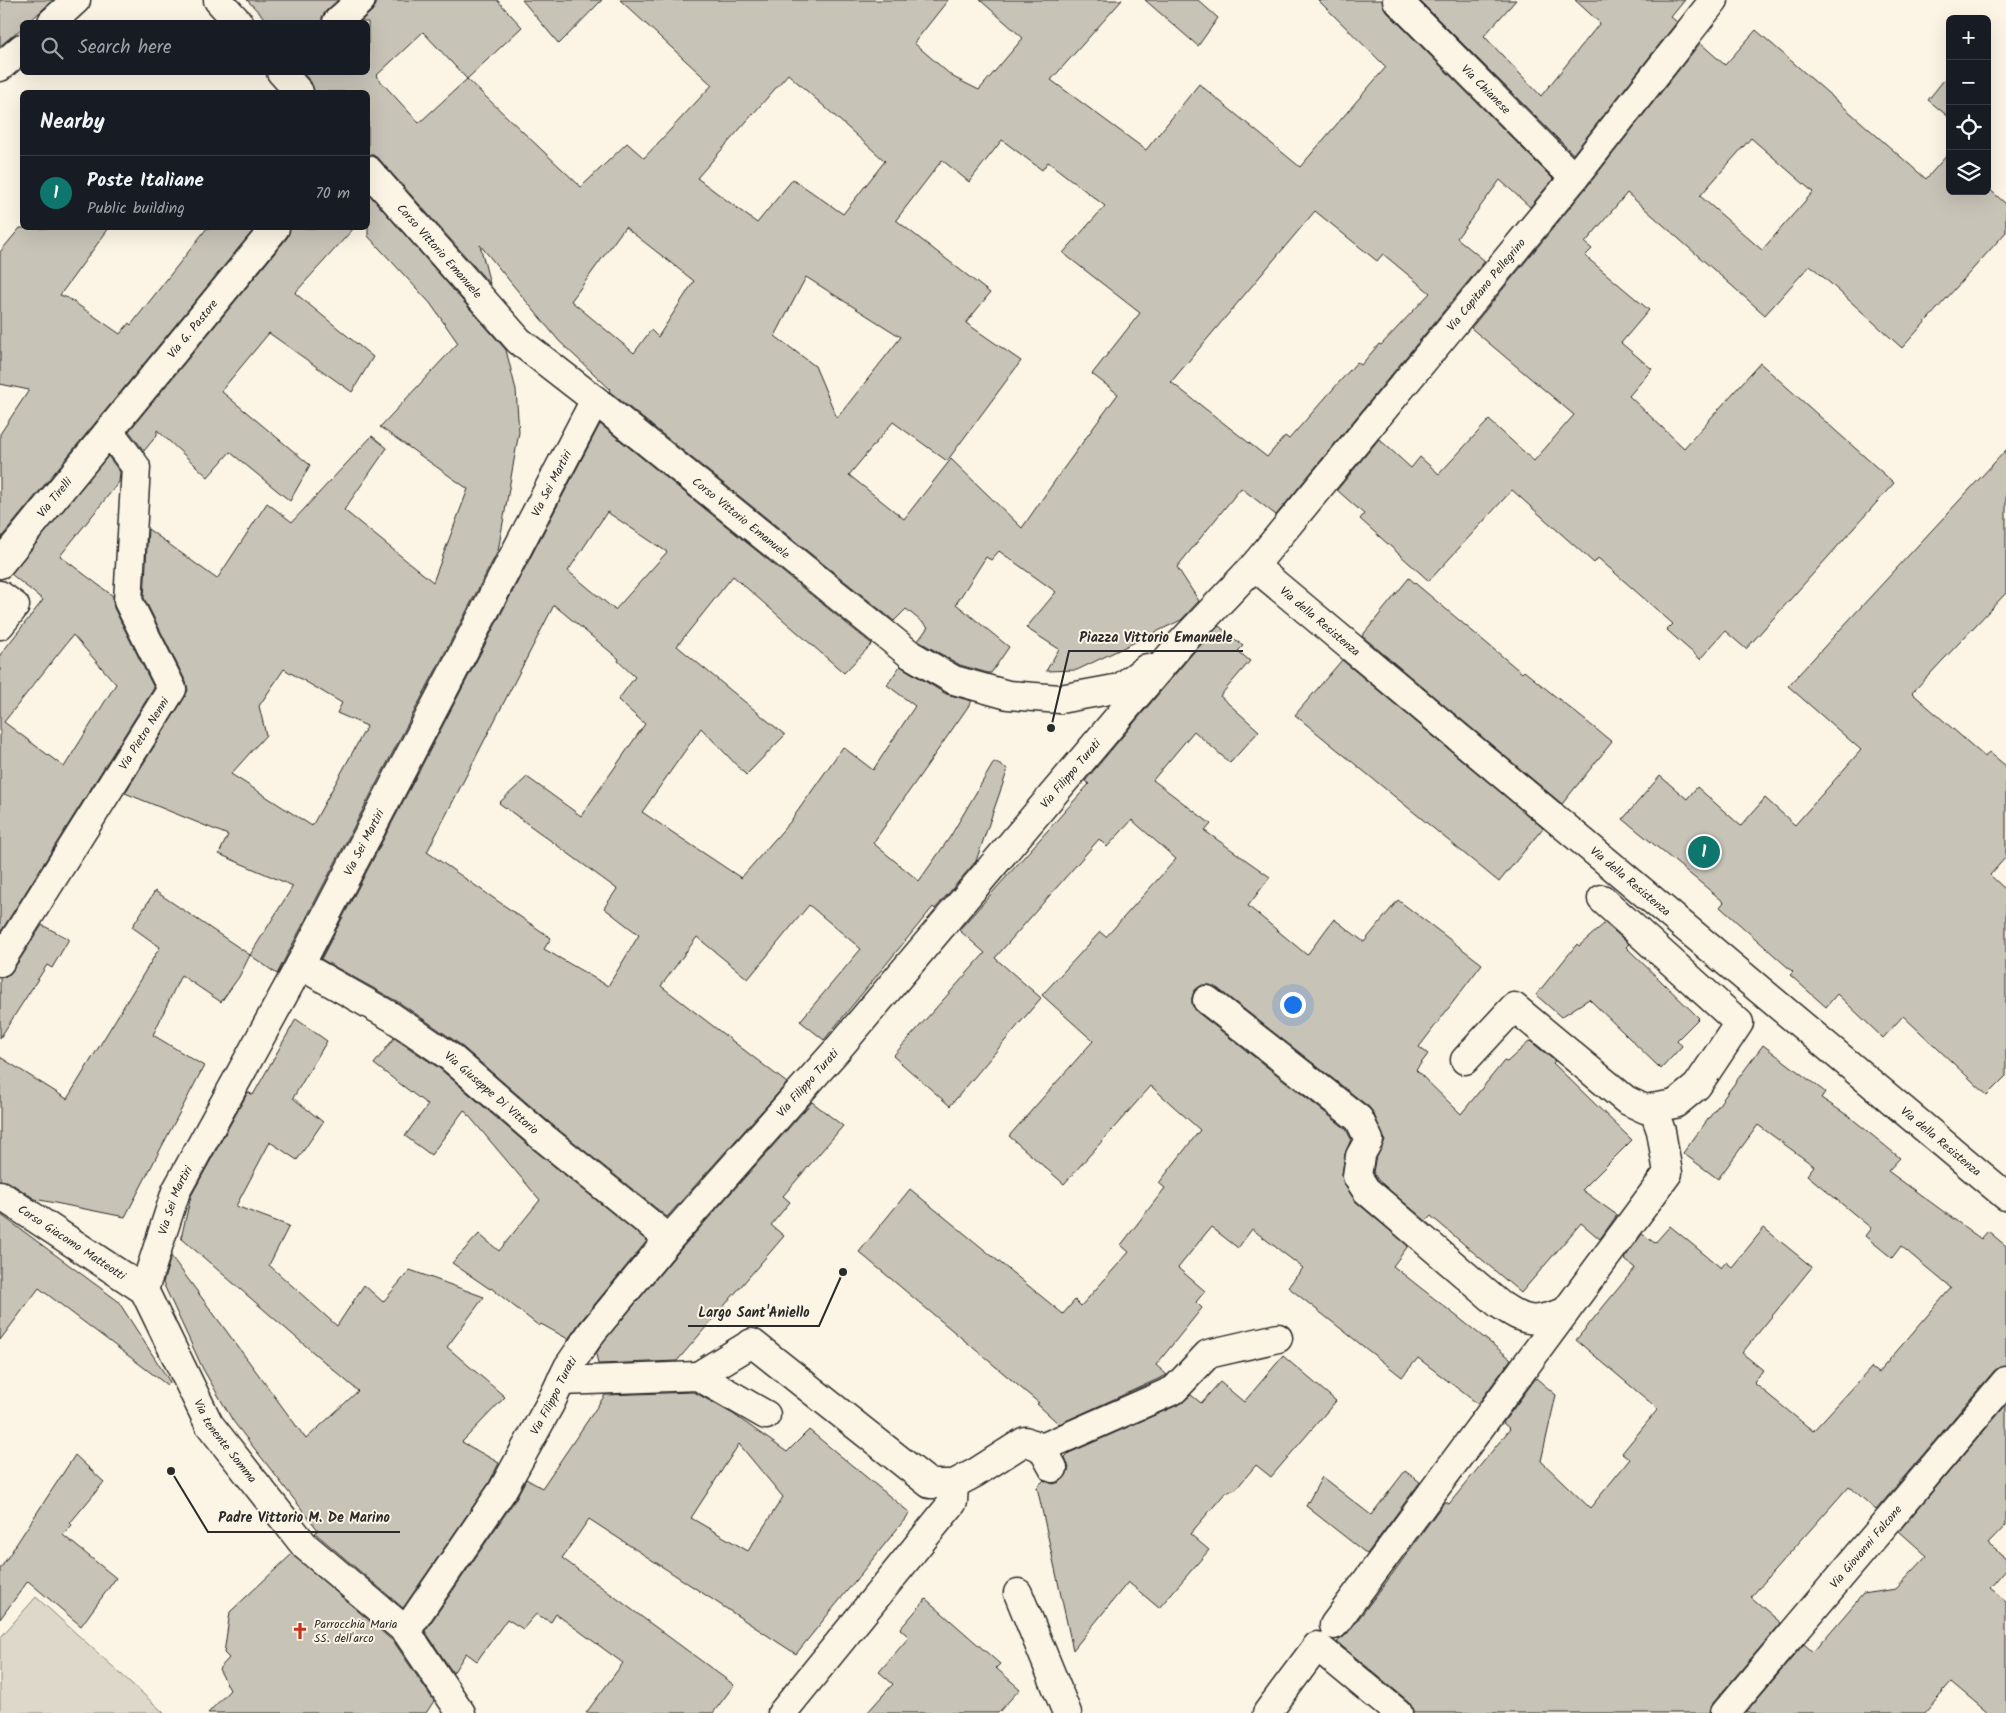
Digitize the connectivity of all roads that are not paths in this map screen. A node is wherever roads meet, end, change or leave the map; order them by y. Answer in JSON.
{"nodes":[{"id":1,"x":76,"y":0,"type":"edge"},
{"id":2,"x":218,"y":0,"type":"edge"},
{"id":3,"x":361,"y":0,"type":"edge"},
{"id":4,"x":1397,"y":0,"type":"edge"},
{"id":5,"x":1714,"y":0,"type":"edge"},
{"id":6,"x":54,"y":20,"type":"edge"},
{"id":7,"x":236,"y":20,"type":"edge"},
{"id":8,"x":339,"y":20,"type":"edge"},
{"id":9,"x":20,"y":50,"type":"edge"},
{"id":10,"x":0,"y":67,"type":"edge"},
{"id":11,"x":370,"y":172,"type":"edge"},
{"id":12,"x":1574,"y":178,"type":"junction"},
{"id":13,"x":274,"y":230,"type":"edge"},
{"id":14,"x":595,"y":400,"type":"junction"},
{"id":15,"x":109,"y":431,"type":"junction"},
{"id":16,"x":0,"y":564,"type":"edge"},
{"id":17,"x":1254,"y":566,"type":"junction"},
{"id":18,"x":0,"y":595,"type":"edge"},
{"id":19,"x":0,"y":625,"type":"edge"},
{"id":20,"x":1181,"y":643,"type":"junction"},
{"id":21,"x":1602,"y":899,"type":"dead end"},
{"id":22,"x":0,"y":962,"type":"edge"},
{"id":23,"x":300,"y":965,"type":"junction"},
{"id":24,"x":1766,"y":995,"type":"junction"},
{"id":25,"x":1207,"y":1000,"type":"dead end"},
{"id":26,"x":1739,"y":1023,"type":"junction"},
{"id":27,"x":1465,"y":1060,"type":"dead end"},
{"id":28,"x":1653,"y":1108,"type":"junction"},
{"id":29,"x":0,"y":1194,"type":"edge"},
{"id":30,"x":2006,"y":1196,"type":"edge"},
{"id":31,"x":669,"y":1239,"type":"junction"},
{"id":32,"x":144,"y":1290,"type":"junction"},
{"id":33,"x":1565,"y":1312,"type":"junction"},
{"id":34,"x":1278,"y":1338,"type":"dead end"},
{"id":35,"x":698,"y":1376,"type":"junction"},
{"id":36,"x":561,"y":1381,"type":"junction"},
{"id":37,"x":2006,"y":1381,"type":"edge"},
{"id":38,"x":766,"y":1415,"type":"dead end"},
{"id":39,"x":954,"y":1484,"type":"junction"},
{"id":40,"x":1018,"y":1593,"type":"dead end"},
{"id":41,"x":1334,"y":1625,"type":"dead end"},
{"id":42,"x":406,"y":1631,"type":"junction"},
{"id":43,"x":461,"y":1713,"type":"edge"},
{"id":44,"x":782,"y":1713,"type":"edge"},
{"id":45,"x":1067,"y":1713,"type":"edge"},
{"id":46,"x":1267,"y":1713,"type":"edge"},
{"id":47,"x":1398,"y":1713,"type":"edge"},
{"id":48,"x":1725,"y":1713,"type":"edge"}],
"edges":[{"from":1,"to":6,"type":"street"},
{"from":2,"to":7,"type":"street"},
{"from":3,"to":8,"type":"street"},
{"from":4,"to":12,"type":"street","name":"Via Chianese"},
{"from":5,"to":12,"type":"street","name":"Via Capitano Pellegrino"},
{"from":9,"to":10,"type":"street"},
{"from":11,"to":14,"type":"street","name":"Corso Vittorio Emanuele"},
{"from":12,"to":17,"type":"street","name":"Via Capitano Pellegrino"},
{"from":13,"to":15,"type":"street","name":"Via G. Pastore"},
{"from":14,"to":20,"type":"street","name":"Corso Vittorio Emanuele"},
{"from":14,"to":23,"type":"street","name":"Via Sei Martiri"},
{"from":15,"to":16,"type":"street","name":"Via Tirelli"},
{"from":15,"to":22,"type":"street","name":"Via Pietro Nenni"},
{"from":17,"to":20,"type":"street","name":"Via Filippo Turati"},
{"from":17,"to":24,"type":"street","name":"Via della Resistenza"},
{"from":18,"to":19,"type":"street"},
{"from":20,"to":31,"type":"street","name":"Via Filippo Turati"},
{"from":21,"to":26,"type":"street"},
{"from":23,"to":31,"type":"street","name":"Via Giuseppe Di Vittorio"},
{"from":23,"to":32,"type":"street","name":"Via Sei Martiri"},
{"from":24,"to":26,"type":"street"},
{"from":24,"to":30,"type":"street","name":"Via della Resistenza"},
{"from":25,"to":33,"type":"street"},
{"from":26,"to":28,"type":"street"},
{"from":27,"to":28,"type":"street"},
{"from":28,"to":33,"type":"street"},
{"from":29,"to":32,"type":"street","name":"Corso Giacomo Matteotti"},
{"from":31,"to":36,"type":"street","name":"Via Filippo Turati"},
{"from":32,"to":42,"type":"street","name":"Via tenente Somma"},
{"from":33,"to":41,"type":"street"},
{"from":34,"to":39,"type":"street"},
{"from":35,"to":36,"type":"street"},
{"from":35,"to":38,"type":"street"},
{"from":35,"to":39,"type":"street"},
{"from":36,"to":42,"type":"street","name":"Via Filippo Turati"},
{"from":37,"to":48,"type":"street","name":"Via Giovanni Falcone"},
{"from":39,"to":44,"type":"street"},
{"from":40,"to":45,"type":"street"},
{"from":42,"to":43,"type":"street","name":"Via tenente Somma"},
{"from":46,"to":47,"type":"street"}]}
